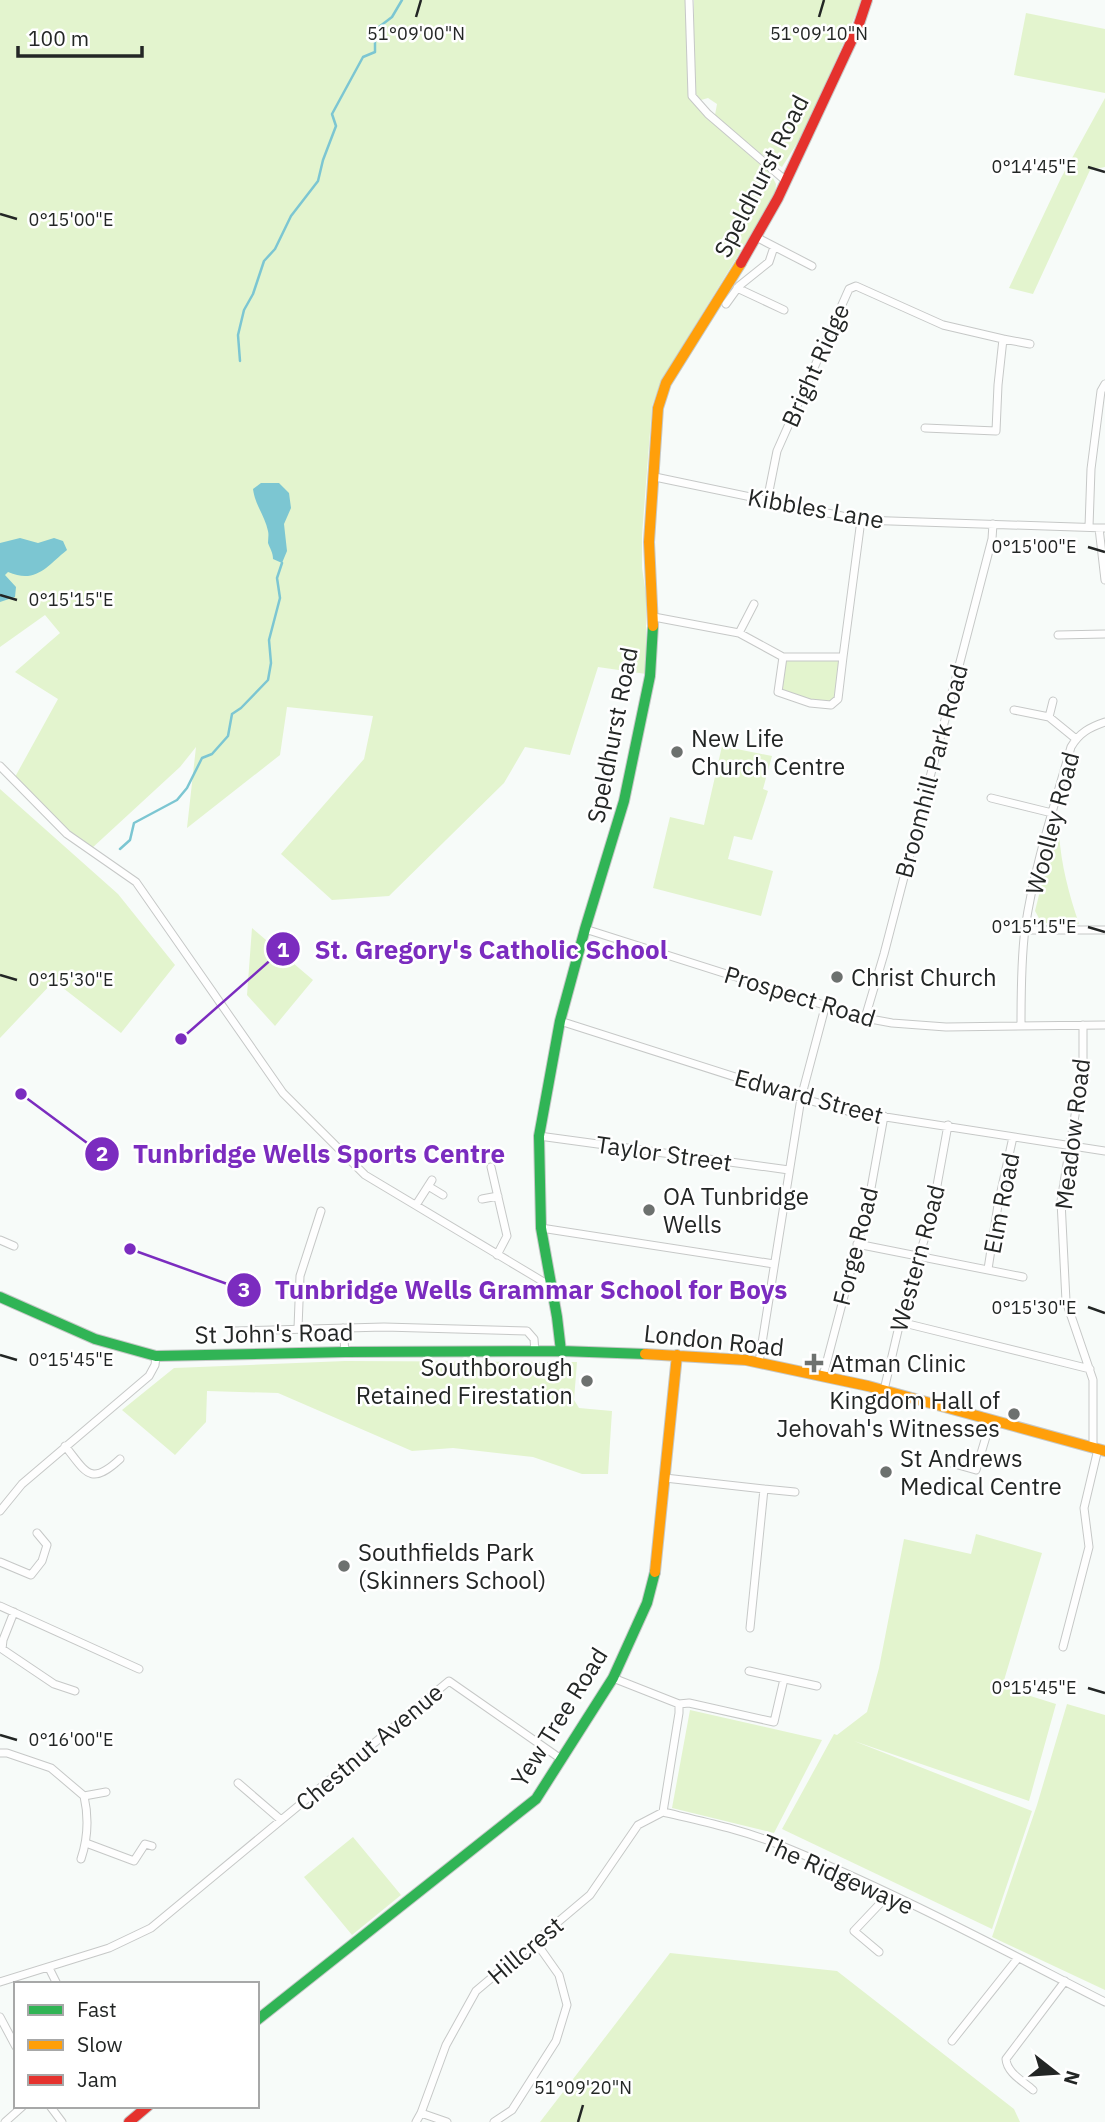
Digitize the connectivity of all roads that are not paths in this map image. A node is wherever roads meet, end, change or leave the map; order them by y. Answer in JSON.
{"nodes":[{"id":1,"x":689,"y":0,"type":"edge"},
{"id":2,"x":867,"y":0,"type":"edge"},
{"id":3,"x":786,"y":181,"type":"junction"},
{"id":4,"x":756,"y":237,"type":"junction"},
{"id":5,"x":774,"y":247,"type":"junction"},
{"id":6,"x":812,"y":266,"type":"dead end"},
{"id":7,"x":737,"y":288,"type":"junction"},
{"id":8,"x":726,"y":304,"type":"dead end"},
{"id":9,"x":785,"y":310,"type":"dead end"},
{"id":10,"x":1003,"y":339,"type":"junction"},
{"id":11,"x":1030,"y":344,"type":"dead end"},
{"id":12,"x":1105,"y":384,"type":"edge"},
{"id":13,"x":925,"y":428,"type":"dead end"},
{"id":14,"x":655,"y":477,"type":"junction"},
{"id":15,"x":767,"y":501,"type":"junction"},
{"id":16,"x":861,"y":520,"type":"junction"},
{"id":17,"x":993,"y":524,"type":"junction"},
{"id":18,"x":1089,"y":527,"type":"junction"},
{"id":19,"x":1102,"y":528,"type":"edge"},
{"id":20,"x":1105,"y":580,"type":"edge"},
{"id":21,"x":754,"y":604,"type":"dead end"},
{"id":22,"x":654,"y":617,"type":"junction"},
{"id":23,"x":739,"y":633,"type":"junction"},
{"id":24,"x":1105,"y":634,"type":"edge"},
{"id":25,"x":1058,"y":635,"type":"dead end"},
{"id":26,"x":783,"y":657,"type":"junction"},
{"id":27,"x":843,"y":657,"type":"junction"},
{"id":28,"x":1053,"y":701,"type":"dead end"},
{"id":29,"x":1014,"y":710,"type":"dead end"},
{"id":30,"x":1049,"y":717,"type":"junction"},
{"id":31,"x":1105,"y":722,"type":"edge"},
{"id":32,"x":1076,"y":739,"type":"junction"},
{"id":33,"x":0,"y":766,"type":"edge"},
{"id":34,"x":991,"y":798,"type":"dead end"},
{"id":35,"x":1052,"y":813,"type":"junction"},
{"id":36,"x":585,"y":929,"type":"junction"},
{"id":37,"x":1025,"y":930,"type":"junction"},
{"id":38,"x":1105,"y":930,"type":"edge"},
{"id":39,"x":826,"y":1004,"type":"junction"},
{"id":40,"x":864,"y":1018,"type":"junction"},
{"id":41,"x":560,"y":1021,"type":"junction"},
{"id":42,"x":1021,"y":1025,"type":"junction"},
{"id":43,"x":1083,"y":1025,"type":"junction"},
{"id":44,"x":1105,"y":1025,"type":"edge"},
{"id":45,"x":800,"y":1098,"type":"junction"},
{"id":46,"x":884,"y":1116,"type":"junction"},
{"id":47,"x":948,"y":1125,"type":"junction"},
{"id":48,"x":539,"y":1136,"type":"junction"},
{"id":49,"x":1013,"y":1137,"type":"junction"},
{"id":50,"x":1070,"y":1145,"type":"junction"},
{"id":51,"x":1105,"y":1151,"type":"edge"},
{"id":52,"x":492,"y":1167,"type":"dead end"},
{"id":53,"x":789,"y":1170,"type":"junction"},
{"id":54,"x":443,"y":1195,"type":"dead end"},
{"id":55,"x":498,"y":1196,"type":"junction"},
{"id":56,"x":482,"y":1199,"type":"dead end"},
{"id":57,"x":416,"y":1205,"type":"junction"},
{"id":58,"x":321,"y":1211,"type":"dead end"},
{"id":59,"x":541,"y":1228,"type":"junction"},
{"id":60,"x":0,"y":1240,"type":"edge"},
{"id":61,"x":857,"y":1244,"type":"junction"},
{"id":62,"x":14,"y":1246,"type":"dead end"},
{"id":63,"x":497,"y":1255,"type":"junction"},
{"id":64,"x":918,"y":1256,"type":"junction"},
{"id":65,"x":774,"y":1264,"type":"junction"},
{"id":66,"x":988,"y":1269,"type":"junction"},
{"id":67,"x":1023,"y":1277,"type":"dead end"},
{"id":68,"x":552,"y":1287,"type":"junction"},
{"id":69,"x":0,"y":1297,"type":"edge"},
{"id":70,"x":900,"y":1322,"type":"junction"},
{"id":71,"x":298,"y":1328,"type":"junction"},
{"id":72,"x":343,"y":1328,"type":"junction"},
{"id":73,"x":233,"y":1331,"type":"dead end"},
{"id":74,"x":561,"y":1351,"type":"junction"},
{"id":75,"x":345,"y":1352,"type":"junction"},
{"id":76,"x":535,"y":1352,"type":"junction"},
{"id":77,"x":677,"y":1355,"type":"junction"},
{"id":78,"x":156,"y":1356,"type":"junction"},
{"id":79,"x":759,"y":1362,"type":"junction"},
{"id":80,"x":1090,"y":1368,"type":"junction"},
{"id":81,"x":823,"y":1376,"type":"junction"},
{"id":82,"x":884,"y":1390,"type":"junction"},
{"id":83,"x":992,"y":1420,"type":"junction"},
{"id":84,"x":65,"y":1446,"type":"junction"},
{"id":85,"x":1099,"y":1449,"type":"edge"},
{"id":86,"x":120,"y":1459,"type":"dead end"},
{"id":87,"x":951,"y":1463,"type":"dead end"},
{"id":88,"x":664,"y":1478,"type":"junction"},
{"id":89,"x":764,"y":1489,"type":"junction"},
{"id":90,"x":795,"y":1492,"type":"dead end"},
{"id":91,"x":0,"y":1511,"type":"edge"},
{"id":92,"x":37,"y":1533,"type":"dead end"},
{"id":93,"x":0,"y":1562,"type":"edge"},
{"id":94,"x":0,"y":1606,"type":"edge"},
{"id":95,"x":14,"y":1612,"type":"junction"},
{"id":96,"x":750,"y":1628,"type":"dead end"},
{"id":97,"x":1063,"y":1647,"type":"dead end"},
{"id":98,"x":139,"y":1669,"type":"dead end"},
{"id":99,"x":750,"y":1671,"type":"dead end"},
{"id":100,"x":613,"y":1678,"type":"junction"},
{"id":101,"x":784,"y":1679,"type":"junction"},
{"id":102,"x":817,"y":1686,"type":"dead end"},
{"id":103,"x":75,"y":1691,"type":"dead end"},
{"id":104,"x":679,"y":1704,"type":"junction"},
{"id":105,"x":0,"y":1753,"type":"edge"},
{"id":106,"x":561,"y":1759,"type":"junction"},
{"id":107,"x":238,"y":1783,"type":"dead end"},
{"id":108,"x":106,"y":1792,"type":"dead end"},
{"id":109,"x":84,"y":1796,"type":"junction"},
{"id":110,"x":663,"y":1812,"type":"junction"},
{"id":111,"x":281,"y":1820,"type":"junction"},
{"id":112,"x":86,"y":1843,"type":"junction"},
{"id":113,"x":152,"y":1846,"type":"dead end"},
{"id":114,"x":81,"y":1859,"type":"dead end"},
{"id":115,"x":889,"y":1894,"type":"junction"},
{"id":116,"x":534,"y":1941,"type":"junction"},
{"id":117,"x":879,"y":1952,"type":"dead end"},
{"id":118,"x":1018,"y":1958,"type":"junction"},
{"id":119,"x":49,"y":1968,"type":"junction"},
{"id":120,"x":1065,"y":1981,"type":"junction"},
{"id":121,"x":0,"y":1982,"type":"edge"},
{"id":122,"x":56,"y":1982,"type":"edge"},
{"id":123,"x":1105,"y":2002,"type":"edge"},
{"id":124,"x":0,"y":2017,"type":"edge"},
{"id":125,"x":259,"y":2018,"type":"edge"},
{"id":126,"x":952,"y":2041,"type":"dead end"},
{"id":127,"x":14,"y":2043,"type":"edge"},
{"id":128,"x":1033,"y":2090,"type":"dead end"},
{"id":129,"x":21,"y":2108,"type":"edge"},
{"id":130,"x":146,"y":2108,"type":"edge"},
{"id":131,"x":421,"y":2113,"type":"junction"},
{"id":132,"x":5,"y":2122,"type":"edge"},
{"id":133,"x":129,"y":2122,"type":"edge"},
{"id":134,"x":416,"y":2122,"type":"edge"},
{"id":135,"x":447,"y":2122,"type":"edge"},
{"id":136,"x":494,"y":2122,"type":"edge"}],
"edges":[{"from":1,"to":3,"type":"street"},
{"from":2,"to":3,"type":"main road","name":"Speldhurst Road"},
{"from":3,"to":4,"type":"main road","name":"Speldhurst Road"},
{"from":4,"to":5,"type":"street"},
{"from":4,"to":14,"type":"main road","name":"Speldhurst Road"},
{"from":5,"to":6,"type":"street"},
{"from":5,"to":7,"type":"street"},
{"from":7,"to":8,"type":"street"},
{"from":7,"to":9,"type":"street"},
{"from":10,"to":11,"type":"street","name":"Bright Ridge"},
{"from":10,"to":13,"type":"street"},
{"from":10,"to":15,"type":"street","name":"Bright Ridge"},
{"from":12,"to":18,"type":"street"},
{"from":14,"to":15,"type":"street","name":"Kibbles Lane"},
{"from":14,"to":22,"type":"main road","name":"Speldhurst Road"},
{"from":15,"to":16,"type":"street","name":"Kibbles Lane"},
{"from":16,"to":17,"type":"street","name":"Kibbles Lane"},
{"from":16,"to":27,"type":"street"},
{"from":17,"to":18,"type":"street","name":"Kibbles Lane"},
{"from":17,"to":40,"type":"street","name":"Broomhill Park Road"},
{"from":18,"to":19,"type":"street","name":"Kibbles Lane"},
{"from":19,"to":20,"type":"street"},
{"from":21,"to":23,"type":"street"},
{"from":22,"to":23,"type":"street"},
{"from":22,"to":36,"type":"main road","name":"Speldhurst Road"},
{"from":23,"to":26,"type":"street"},
{"from":24,"to":25,"type":"street"},
{"from":26,"to":27,"type":"street"},
{"from":26,"to":27,"type":"street"},
{"from":28,"to":30,"type":"street"},
{"from":29,"to":30,"type":"street"},
{"from":30,"to":32,"type":"street"},
{"from":31,"to":32,"type":"street","name":"Woolley Road"},
{"from":32,"to":35,"type":"street","name":"Woolley Road"},
{"from":33,"to":57,"type":"street"},
{"from":34,"to":35,"type":"street"},
{"from":35,"to":37,"type":"street","name":"Woolley Road"},
{"from":36,"to":39,"type":"street","name":"Prospect Road"},
{"from":36,"to":41,"type":"main road","name":"Speldhurst Road"},
{"from":37,"to":38,"type":"street"},
{"from":37,"to":42,"type":"street","name":"Woolley Road"},
{"from":39,"to":40,"type":"street","name":"Prospect Road"},
{"from":39,"to":45,"type":"street"},
{"from":40,"to":42,"type":"street","name":"Prospect Road"},
{"from":41,"to":45,"type":"street","name":"Edward Street"},
{"from":41,"to":48,"type":"main road","name":"Speldhurst Road"},
{"from":42,"to":43,"type":"street","name":"Prospect Road"},
{"from":43,"to":44,"type":"street","name":"Prospect Road"},
{"from":43,"to":50,"type":"street","name":"Meadow Road"},
{"from":45,"to":46,"type":"street","name":"Edward Street"},
{"from":45,"to":53,"type":"street"},
{"from":46,"to":47,"type":"street","name":"Edward Street"},
{"from":46,"to":61,"type":"street","name":"Forge Road"},
{"from":47,"to":49,"type":"street","name":"Edward Street"},
{"from":47,"to":64,"type":"street","name":"Western Road"},
{"from":48,"to":53,"type":"street","name":"Taylor Street"},
{"from":48,"to":59,"type":"main road","name":"Speldhurst Road"},
{"from":49,"to":50,"type":"street","name":"Edward Street"},
{"from":49,"to":66,"type":"street","name":"Elm Road"},
{"from":50,"to":51,"type":"street","name":"Edward Street"},
{"from":50,"to":80,"type":"street","name":"Meadow Road"},
{"from":52,"to":55,"type":"street"},
{"from":53,"to":65,"type":"street"},
{"from":54,"to":57,"type":"street"},
{"from":55,"to":56,"type":"street"},
{"from":55,"to":63,"type":"street"},
{"from":57,"to":63,"type":"street"},
{"from":58,"to":71,"type":"street"},
{"from":59,"to":65,"type":"street"},
{"from":59,"to":68,"type":"main road","name":"Speldhurst Road"},
{"from":60,"to":62,"type":"street"},
{"from":61,"to":64,"type":"street"},
{"from":61,"to":81,"type":"street","name":"Forge Road"},
{"from":63,"to":68,"type":"street"},
{"from":64,"to":66,"type":"street"},
{"from":64,"to":70,"type":"street","name":"Western Road"},
{"from":65,"to":79,"type":"street"},
{"from":66,"to":67,"type":"street"},
{"from":68,"to":74,"type":"main road","name":"Speldhurst Road"},
{"from":69,"to":78,"type":"main road","name":"St John's Road"},
{"from":70,"to":80,"type":"street"},
{"from":70,"to":82,"type":"street","name":"Western Road"},
{"from":71,"to":72,"type":"street"},
{"from":71,"to":73,"type":"street"},
{"from":72,"to":75,"type":"street"},
{"from":72,"to":76,"type":"street"},
{"from":74,"to":76,"type":"main road","name":"St John's Road"},
{"from":74,"to":77,"type":"main road","name":"London Road"},
{"from":75,"to":76,"type":"main road","name":"St John's Road"},
{"from":75,"to":78,"type":"main road","name":"St John's Road"},
{"from":77,"to":79,"type":"main road","name":"London Road"},
{"from":77,"to":88,"type":"main road","name":"Yew Tree Road"},
{"from":78,"to":84,"type":"street"},
{"from":79,"to":81,"type":"main road","name":"London Road"},
{"from":80,"to":85,"type":"street","name":"Meadow Road"},
{"from":81,"to":82,"type":"main road","name":"London Road"},
{"from":82,"to":83,"type":"main road","name":"London Road"},
{"from":83,"to":85,"type":"main road","name":"London Road"},
{"from":83,"to":87,"type":"street"},
{"from":84,"to":86,"type":"street"},
{"from":84,"to":91,"type":"street"},
{"from":85,"to":97,"type":"street","name":"Meadow Road"},
{"from":88,"to":89,"type":"street"},
{"from":88,"to":100,"type":"main road","name":"Yew Tree Road"},
{"from":89,"to":90,"type":"street"},
{"from":89,"to":96,"type":"street"},
{"from":92,"to":93,"type":"street"},
{"from":94,"to":95,"type":"street"},
{"from":95,"to":98,"type":"street"},
{"from":95,"to":103,"type":"street"},
{"from":99,"to":101,"type":"street"},
{"from":100,"to":104,"type":"street"},
{"from":100,"to":106,"type":"main road","name":"Yew Tree Road"},
{"from":101,"to":102,"type":"street"},
{"from":101,"to":104,"type":"street"},
{"from":104,"to":110,"type":"street"},
{"from":105,"to":109,"type":"street"},
{"from":106,"to":111,"type":"street","name":"Chestnut Avenue"},
{"from":106,"to":125,"type":"main road","name":"Yew Tree Road"},
{"from":107,"to":111,"type":"street","name":"Chestnut Avenue"},
{"from":108,"to":109,"type":"street"},
{"from":109,"to":112,"type":"street"},
{"from":110,"to":115,"type":"street","name":"The Ridgewaye"},
{"from":110,"to":116,"type":"street","name":"Hillcrest"},
{"from":111,"to":119,"type":"street","name":"Chestnut Avenue"},
{"from":112,"to":113,"type":"street"},
{"from":112,"to":114,"type":"street"},
{"from":115,"to":117,"type":"street"},
{"from":115,"to":118,"type":"street","name":"The Ridgewaye"},
{"from":116,"to":131,"type":"street","name":"Hillcrest"},
{"from":116,"to":136,"type":"street"},
{"from":118,"to":120,"type":"street","name":"The Ridgewaye"},
{"from":118,"to":126,"type":"street"},
{"from":119,"to":121,"type":"street","name":"Chestnut Avenue"},
{"from":119,"to":122,"type":"street"},
{"from":120,"to":123,"type":"street","name":"The Ridgewaye"},
{"from":120,"to":128,"type":"street"},
{"from":124,"to":127,"type":"street"},
{"from":129,"to":132,"type":"street"},
{"from":130,"to":133,"type":"main road"},
{"from":131,"to":134,"type":"street","name":"Hillcrest"},
{"from":131,"to":135,"type":"street"}]}
